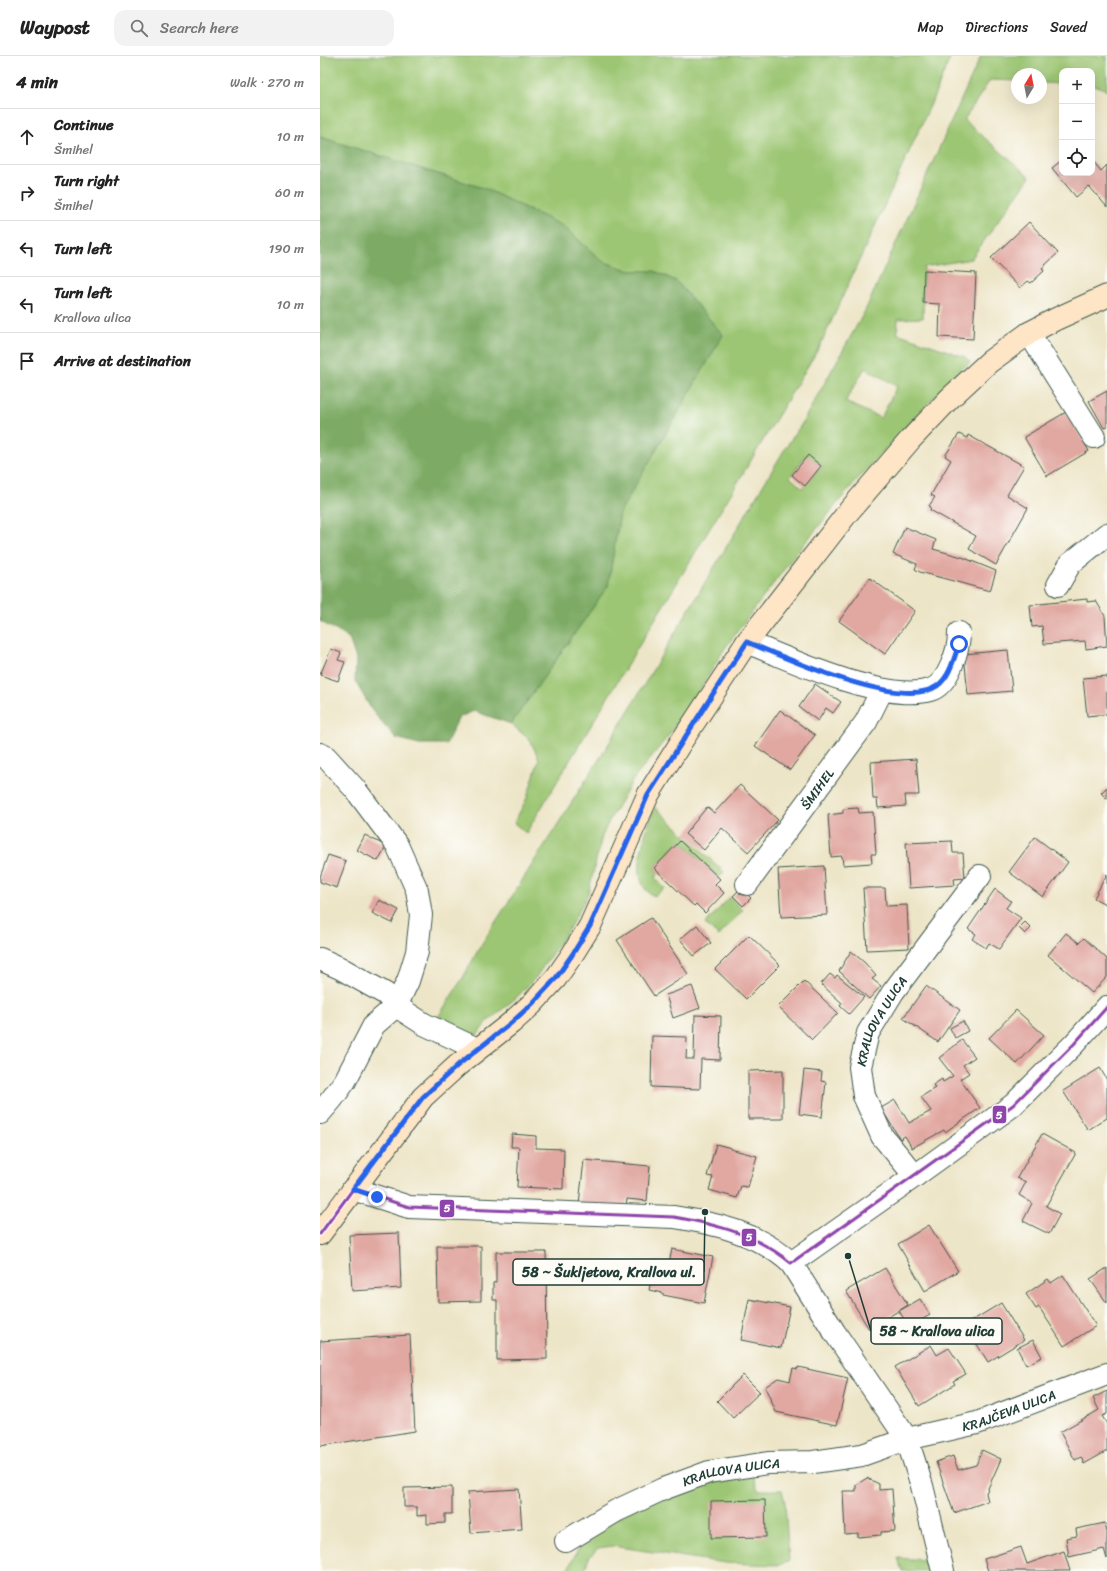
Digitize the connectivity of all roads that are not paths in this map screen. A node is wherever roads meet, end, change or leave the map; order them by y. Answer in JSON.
{"nodes":[{"id":1,"x":1107,"y":296,"type":"edge"},
{"id":2,"x":1029,"y":333,"type":"junction"},
{"id":3,"x":1094,"y":437,"type":"dead end"},
{"id":4,"x":1107,"y":534,"type":"edge"},
{"id":5,"x":1058,"y":585,"type":"dead end"},
{"id":6,"x":959,"y":633,"type":"dead end"},
{"id":7,"x":747,"y":642,"type":"junction"},
{"id":8,"x":882,"y":690,"type":"junction"},
{"id":9,"x":320,"y":754,"type":"edge"},
{"id":10,"x":980,"y":876,"type":"dead end"},
{"id":11,"x":748,"y":884,"type":"dead end"},
{"id":12,"x":320,"y":959,"type":"edge"},
{"id":13,"x":396,"y":1006,"type":"junction"},
{"id":14,"x":1107,"y":1007,"type":"edge"},
{"id":15,"x":477,"y":1049,"type":"junction"},
{"id":16,"x":320,"y":1113,"type":"edge"},
{"id":17,"x":915,"y":1176,"type":"junction"},
{"id":18,"x":353,"y":1189,"type":"junction"},
{"id":19,"x":320,"y":1234,"type":"edge"},
{"id":20,"x":791,"y":1263,"type":"junction"},
{"id":21,"x":1107,"y":1374,"type":"edge"},
{"id":22,"x":907,"y":1439,"type":"junction"},
{"id":23,"x":566,"y":1541,"type":"dead end"},
{"id":24,"x":943,"y":1571,"type":"edge"}],
"edges":[{"from":1,"to":2,"type":"street"},
{"from":2,"to":3,"type":"street"},
{"from":2,"to":7,"type":"street"},
{"from":4,"to":5,"type":"street"},
{"from":6,"to":8,"type":"street"},
{"from":7,"to":8,"type":"street"},
{"from":7,"to":15,"type":"street"},
{"from":8,"to":11,"type":"street","name":"ŠMIHEL"},
{"from":9,"to":13,"type":"street"},
{"from":10,"to":17,"type":"street","name":"KRALLOVA ULICA"},
{"from":12,"to":13,"type":"street"},
{"from":13,"to":15,"type":"street"},
{"from":13,"to":16,"type":"street"},
{"from":14,"to":17,"type":"street"},
{"from":15,"to":18,"type":"street"},
{"from":17,"to":20,"type":"street"},
{"from":18,"to":19,"type":"street"},
{"from":18,"to":20,"type":"street"},
{"from":20,"to":22,"type":"street"},
{"from":21,"to":22,"type":"street","name":"KRAJČEVA ULICA"},
{"from":22,"to":23,"type":"street","name":"KRALLOVA ULICA"},
{"from":22,"to":24,"type":"street"}]}
